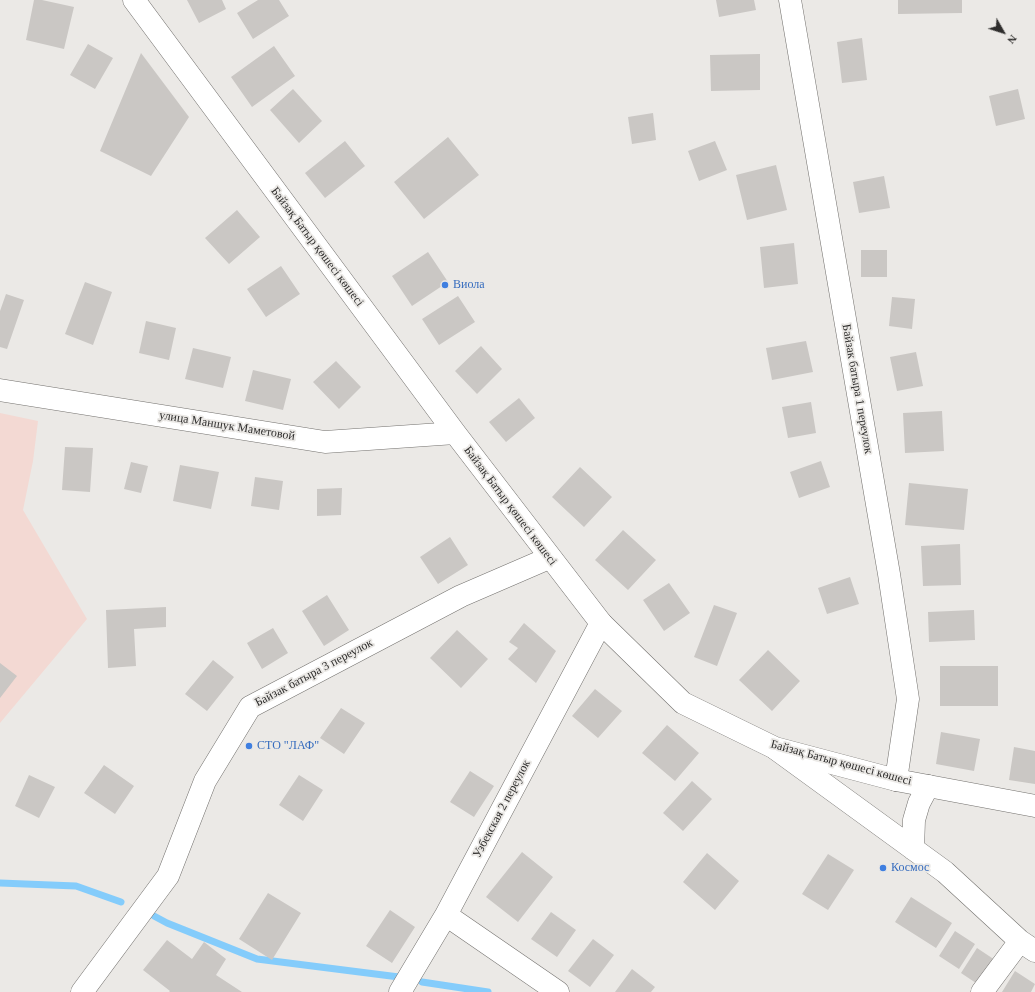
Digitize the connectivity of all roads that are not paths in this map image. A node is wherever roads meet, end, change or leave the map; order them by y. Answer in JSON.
{"nodes":[{"id":1,"x":134,"y":0,"type":"edge"},
{"id":2,"x":790,"y":0,"type":"edge"},
{"id":3,"x":0,"y":390,"type":"edge"},
{"id":4,"x":455,"y":433,"type":"junction"},
{"id":5,"x":550,"y":558,"type":"junction"},
{"id":6,"x":601,"y":623,"type":"junction"},
{"id":7,"x":775,"y":748,"type":"junction"},
{"id":8,"x":896,"y":780,"type":"junction"},
{"id":9,"x":928,"y":786,"type":"junction"},
{"id":10,"x":1035,"y":806,"type":"edge"},
{"id":11,"x":913,"y":849,"type":"junction"},
{"id":12,"x":446,"y":915,"type":"junction"},
{"id":13,"x":1027,"y":946,"type":"edge"},
{"id":14,"x":82,"y":992,"type":"edge"},
{"id":15,"x":400,"y":992,"type":"edge"},
{"id":16,"x":558,"y":992,"type":"edge"},
{"id":17,"x":982,"y":992,"type":"edge"}],
"edges":[{"from":1,"to":4,"type":"street","name":"Байзақ Батыр қөшесі көшесі"},
{"from":2,"to":8,"type":"street","name":"Байзак батыра 1 переулок"},
{"from":3,"to":4,"type":"street","name":"улица Маншук Маметовой"},
{"from":4,"to":5,"type":"street","name":"Байзақ Батыр қөшесі көшесі"},
{"from":5,"to":6,"type":"street","name":"Байзақ Батыр қөшесі көшесі"},
{"from":5,"to":14,"type":"street","name":"Байзак батыра 3 переулок"},
{"from":6,"to":7,"type":"street","name":"Байзақ Батыр қөшесі көшесі"},
{"from":6,"to":12,"type":"street","name":"Узбекская 2 переулок"},
{"from":7,"to":8,"type":"street","name":"Байзақ Батыр қөшесі көшесі"},
{"from":7,"to":11,"type":"street"},
{"from":8,"to":9,"type":"street","name":"Байзақ Батыр қөшесі көшесі"},
{"from":9,"to":10,"type":"street","name":"Байзақ Батыр қөшесі көшесі"},
{"from":9,"to":11,"type":"street"},
{"from":11,"to":13,"type":"street"},
{"from":12,"to":15,"type":"street","name":"Узбекская 2 переулок"},
{"from":12,"to":16,"type":"street"},
{"from":13,"to":17,"type":"street"}]}
